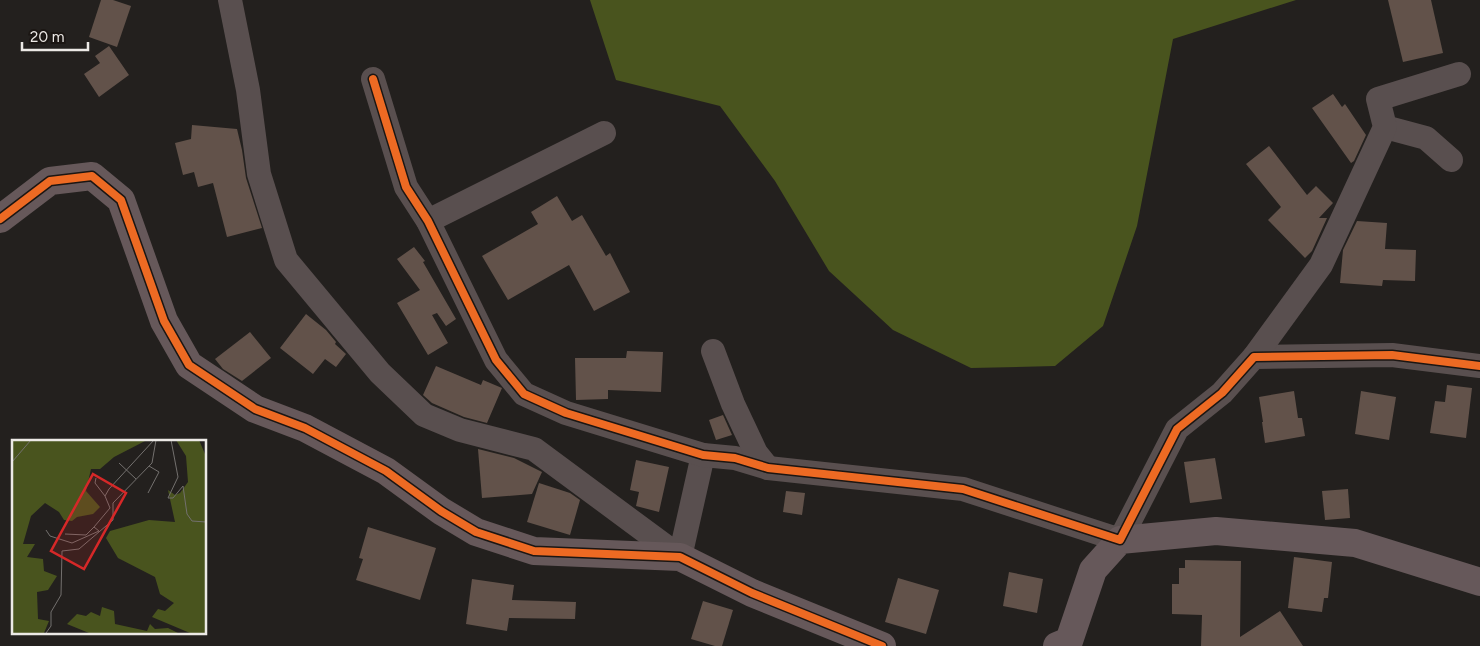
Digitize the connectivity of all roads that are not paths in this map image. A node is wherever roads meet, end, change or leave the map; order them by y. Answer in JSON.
{"nodes":[{"id":1,"x":230,"y":0,"type":"edge"},
{"id":2,"x":1459,"y":74,"type":"dead end"},
{"id":3,"x":373,"y":79,"type":"dead end"},
{"id":4,"x":1385,"y":127,"type":"junction"},
{"id":5,"x":604,"y":133,"type":"dead end"},
{"id":6,"x":1451,"y":160,"type":"dead end"},
{"id":7,"x":0,"y":219,"type":"edge"},
{"id":8,"x":428,"y":221,"type":"junction"},
{"id":9,"x":712,"y":351,"type":"dead end"},
{"id":10,"x":1254,"y":357,"type":"junction"},
{"id":11,"x":1480,"y":366,"type":"edge"},
{"id":12,"x":703,"y":456,"type":"junction"},
{"id":13,"x":768,"y":468,"type":"junction"},
{"id":14,"x":1120,"y":540,"type":"junction"},
{"id":15,"x":680,"y":557,"type":"junction"},
{"id":16,"x":1480,"y":582,"type":"edge"},
{"id":17,"x":882,"y":646,"type":"edge"},
{"id":18,"x":1057,"y":646,"type":"edge"}],
"edges":[{"from":1,"to":15,"type":"street"},
{"from":2,"to":4,"type":"street"},
{"from":3,"to":8,"type":"street"},
{"from":4,"to":6,"type":"street"},
{"from":4,"to":10,"type":"street"},
{"from":5,"to":8,"type":"street"},
{"from":7,"to":15,"type":"street"},
{"from":8,"to":12,"type":"street"},
{"from":9,"to":13,"type":"street"},
{"from":10,"to":11,"type":"street"},
{"from":10,"to":14,"type":"street"},
{"from":12,"to":13,"type":"street"},
{"from":12,"to":15,"type":"street"},
{"from":13,"to":14,"type":"street"},
{"from":14,"to":16,"type":"street"},
{"from":14,"to":18,"type":"street"},
{"from":15,"to":17,"type":"street"}]}
